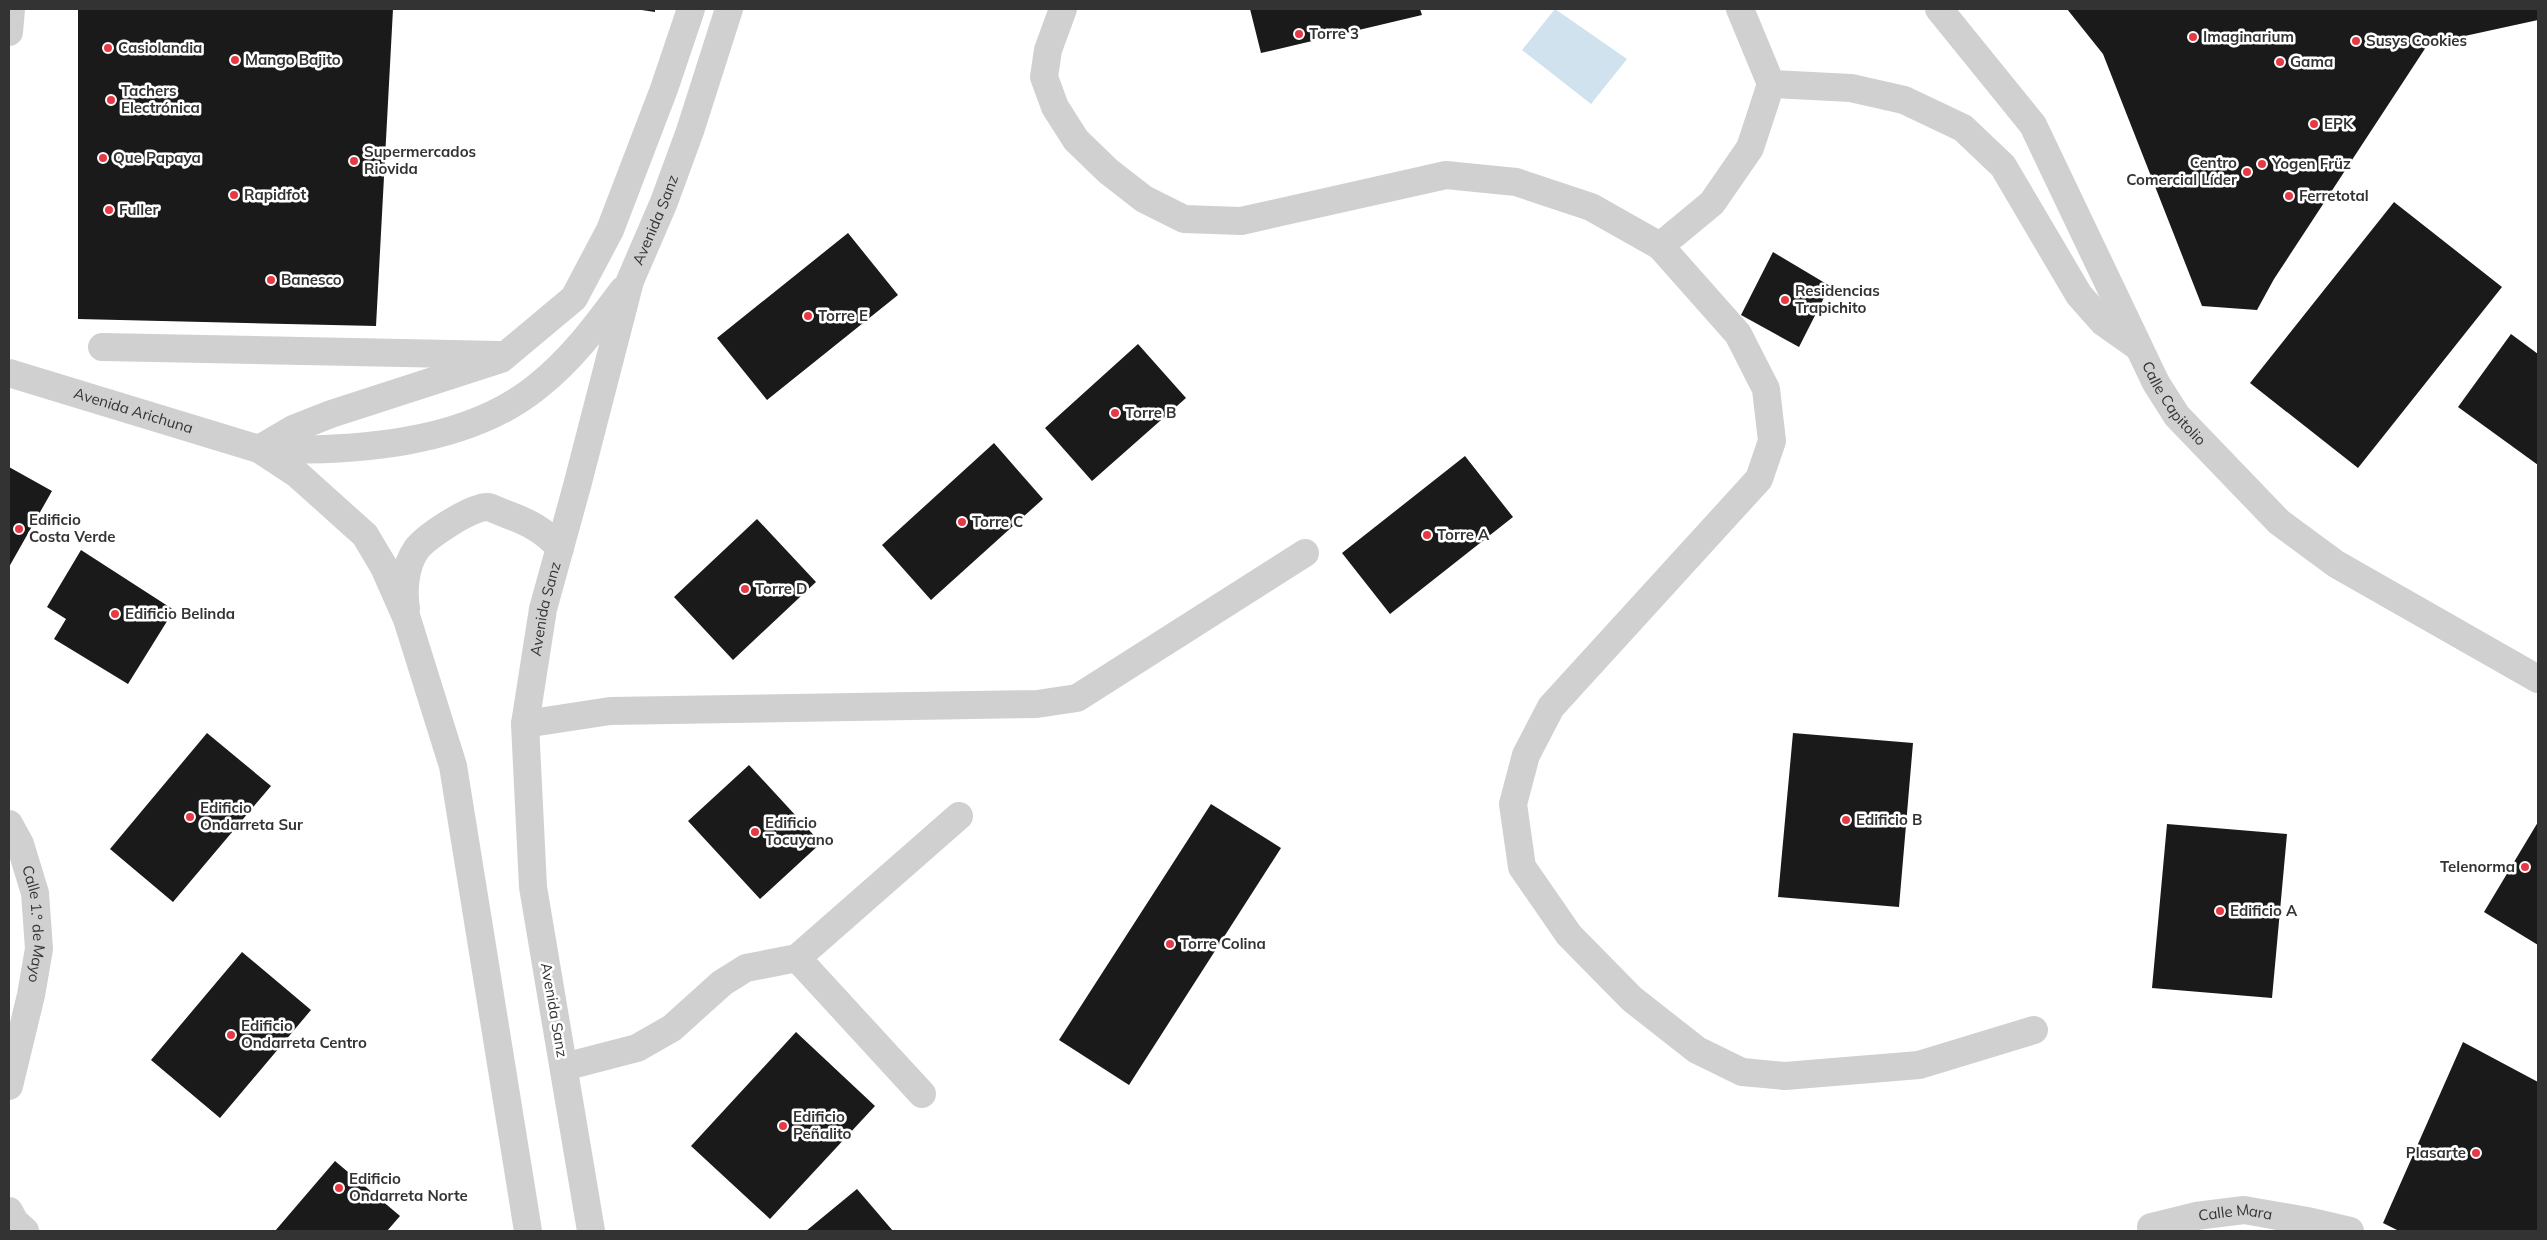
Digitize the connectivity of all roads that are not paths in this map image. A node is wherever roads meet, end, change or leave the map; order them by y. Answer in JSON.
{"nodes":[{"id":1,"x":11,"y":9,"type":"edge"},
{"id":2,"x":691,"y":9,"type":"edge"},
{"id":3,"x":702,"y":9,"type":"edge"},
{"id":4,"x":729,"y":9,"type":"edge"},
{"id":5,"x":1063,"y":9,"type":"edge"},
{"id":6,"x":1740,"y":9,"type":"edge"},
{"id":7,"x":1939,"y":9,"type":"edge"},
{"id":8,"x":9,"y":23,"type":"edge"},
{"id":9,"x":9,"y":32,"type":"edge"},
{"id":10,"x":1771,"y":84,"type":"junction"},
{"id":11,"x":690,"y":131,"type":"junction"},
{"id":12,"x":1660,"y":246,"type":"junction"},
{"id":13,"x":630,"y":281,"type":"junction"},
{"id":14,"x":102,"y":347,"type":"dead end"},
{"id":15,"x":2140,"y":348,"type":"junction"},
{"id":16,"x":506,"y":355,"type":"junction"},
{"id":17,"x":9,"y":373,"type":"edge"},
{"id":18,"x":259,"y":449,"type":"junction"},
{"id":19,"x":560,"y":548,"type":"junction"},
{"id":20,"x":1305,"y":553,"type":"dead end"},
{"id":21,"x":407,"y":619,"type":"junction"},
{"id":22,"x":2538,"y":679,"type":"edge"},
{"id":23,"x":526,"y":724,"type":"junction"},
{"id":24,"x":959,"y":816,"type":"dead end"},
{"id":25,"x":9,"y":824,"type":"edge"},
{"id":26,"x":797,"y":958,"type":"junction"},
{"id":27,"x":2034,"y":1030,"type":"dead end"},
{"id":28,"x":564,"y":1067,"type":"junction"},
{"id":29,"x":9,"y":1086,"type":"edge"},
{"id":30,"x":922,"y":1094,"type":"dead end"},
{"id":31,"x":9,"y":1211,"type":"edge"},
{"id":32,"x":2151,"y":1227,"type":"dead end"},
{"id":33,"x":25,"y":1231,"type":"edge"},
{"id":34,"x":528,"y":1231,"type":"edge"},
{"id":35,"x":591,"y":1231,"type":"edge"},
{"id":36,"x":2350,"y":1231,"type":"edge"}],
"edges":[{"from":1,"to":8,"type":"street"},
{"from":2,"to":16,"type":"street"},
{"from":3,"to":11,"type":"street"},
{"from":4,"to":11,"type":"street","name":"Avenida Sanz"},
{"from":5,"to":12,"type":"street"},
{"from":6,"to":10,"type":"street"},
{"from":7,"to":15,"type":"street","name":"Calle Capitolio"},
{"from":8,"to":9,"type":"street"},
{"from":10,"to":12,"type":"street"},
{"from":10,"to":15,"type":"street"},
{"from":11,"to":13,"type":"street","name":"Avenida Sanz"},
{"from":12,"to":27,"type":"street"},
{"from":13,"to":18,"type":"street"},
{"from":13,"to":19,"type":"street","name":"Avenida Sanz"},
{"from":14,"to":16,"type":"street"},
{"from":15,"to":22,"type":"street","name":"Calle Capitolio"},
{"from":16,"to":18,"type":"street"},
{"from":17,"to":18,"type":"street","name":"Avenida Arichuna"},
{"from":18,"to":21,"type":"street"},
{"from":19,"to":21,"type":"street"},
{"from":19,"to":23,"type":"street","name":"Avenida Sanz"},
{"from":20,"to":23,"type":"street"},
{"from":21,"to":34,"type":"street"},
{"from":23,"to":28,"type":"street","name":"Avenida Sanz"},
{"from":24,"to":26,"type":"street"},
{"from":25,"to":29,"type":"street","name":"Calle 1.° de Mayo"},
{"from":26,"to":28,"type":"street"},
{"from":26,"to":30,"type":"street"},
{"from":28,"to":35,"type":"street","name":"Avenida Sanz"},
{"from":31,"to":33,"type":"street"},
{"from":32,"to":36,"type":"street","name":"Calle Mara"}]}
